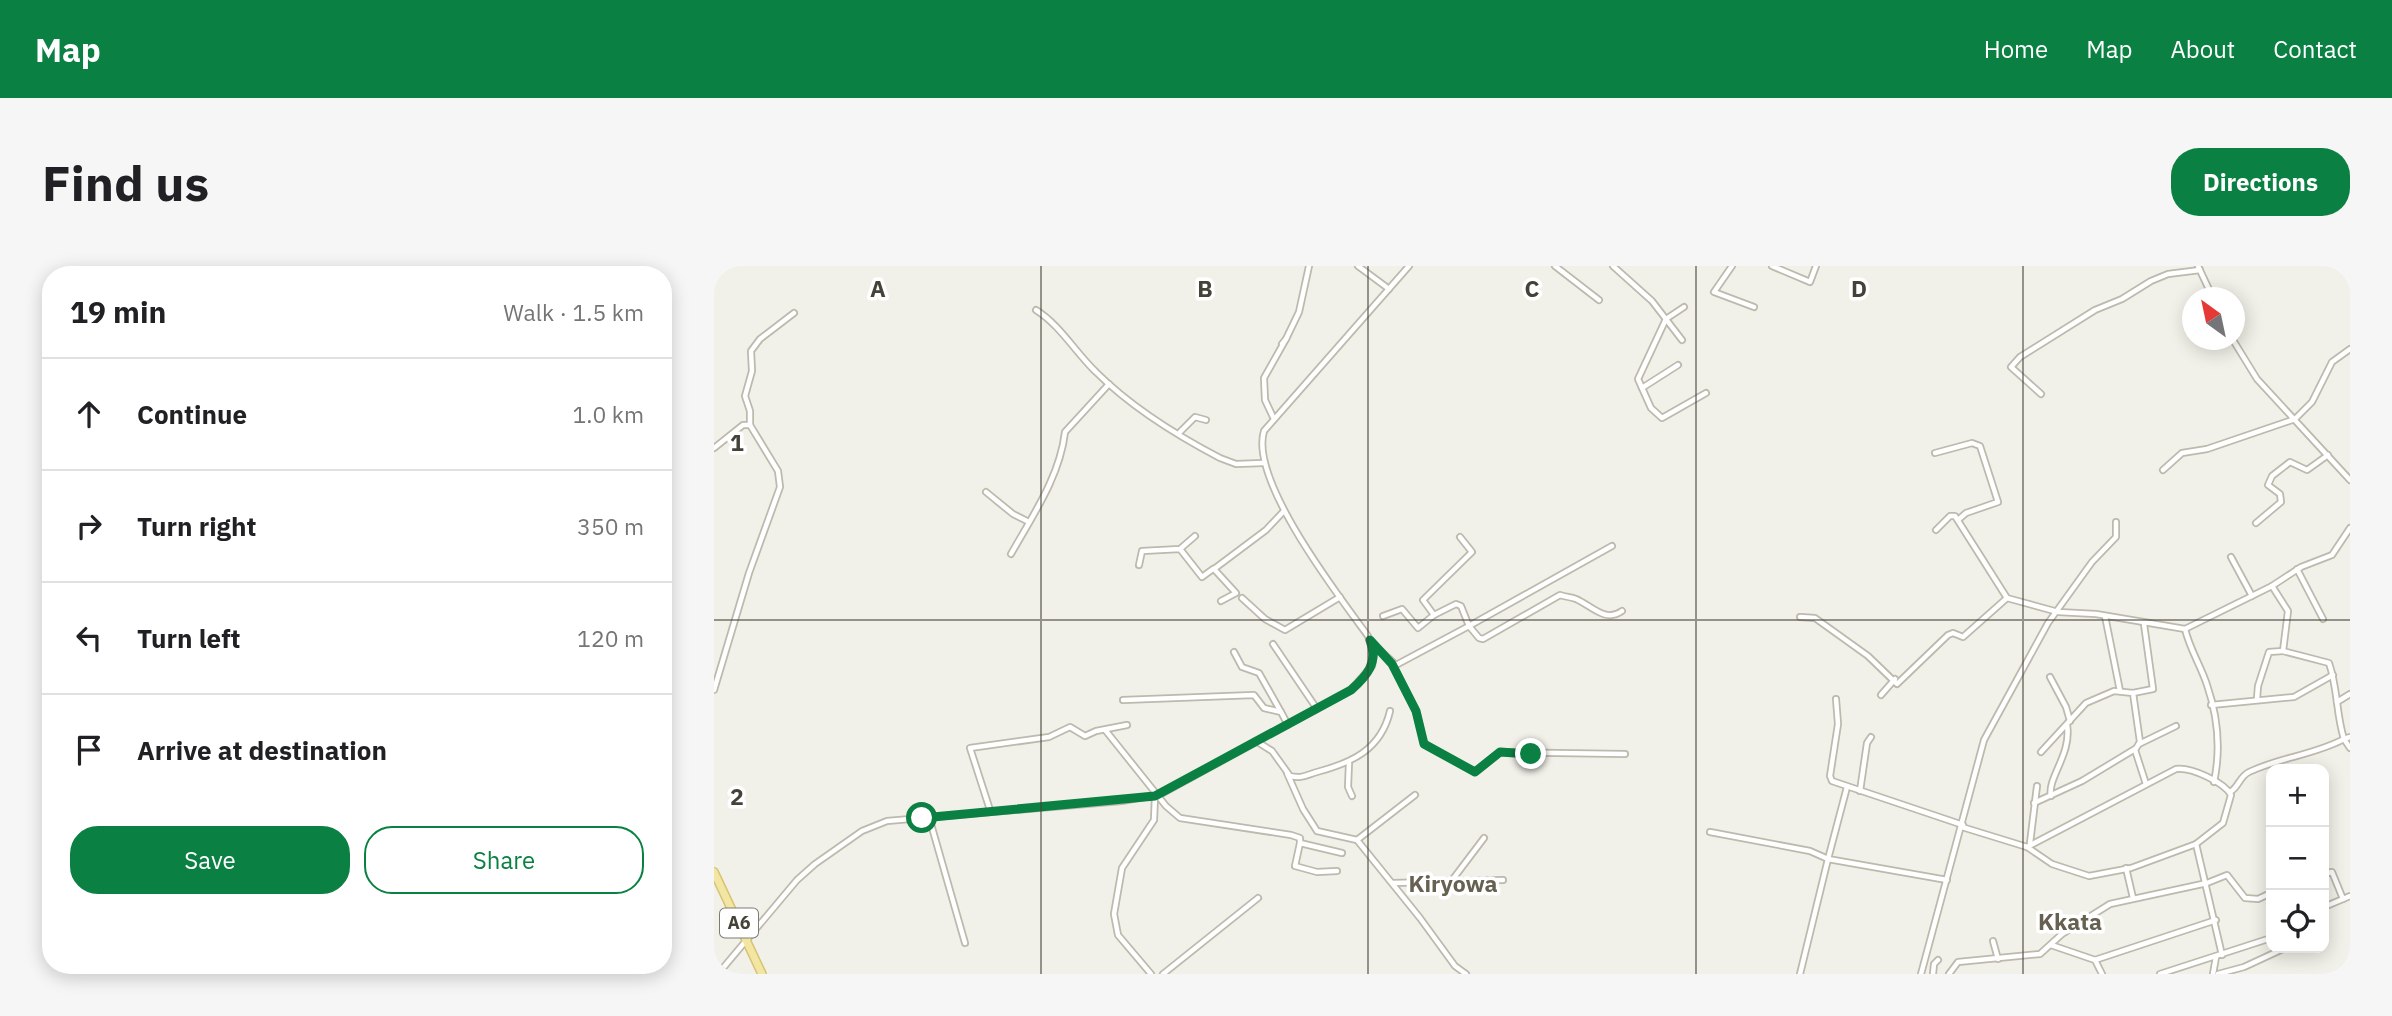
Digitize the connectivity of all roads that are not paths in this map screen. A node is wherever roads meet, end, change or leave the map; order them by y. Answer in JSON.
{"nodes":[{"id":1,"x":1309,"y":266,"type":"edge"},
{"id":2,"x":1358,"y":266,"type":"edge"},
{"id":3,"x":1409,"y":266,"type":"edge"},
{"id":4,"x":1555,"y":266,"type":"edge"},
{"id":5,"x":1614,"y":266,"type":"edge"},
{"id":6,"x":1732,"y":266,"type":"edge"},
{"id":7,"x":1772,"y":266,"type":"edge"},
{"id":8,"x":1816,"y":266,"type":"edge"},
{"id":9,"x":2199,"y":268,"type":"edge"},
{"id":10,"x":2208,"y":287,"type":"edge"},
{"id":11,"x":1390,"y":289,"type":"junction"},
{"id":12,"x":1599,"y":300,"type":"dead end"},
{"id":13,"x":1684,"y":307,"type":"dead end"},
{"id":14,"x":1754,"y":307,"type":"dead end"},
{"id":15,"x":1037,"y":310,"type":"dead end"},
{"id":16,"x":794,"y":313,"type":"dead end"},
{"id":17,"x":1666,"y":318,"type":"junction"},
{"id":18,"x":1682,"y":340,"type":"dead end"},
{"id":19,"x":2350,"y":349,"type":"edge"},
{"id":20,"x":2239,"y":350,"type":"edge"},
{"id":21,"x":1678,"y":365,"type":"dead end"},
{"id":22,"x":1109,"y":384,"type":"junction"},
{"id":23,"x":1642,"y":388,"type":"junction"},
{"id":24,"x":1706,"y":393,"type":"dead end"},
{"id":25,"x":2041,"y":394,"type":"dead end"},
{"id":26,"x":1273,"y":417,"type":"dead end"},
{"id":27,"x":2295,"y":419,"type":"junction"},
{"id":28,"x":1206,"y":420,"type":"dead end"},
{"id":29,"x":750,"y":425,"type":"junction"},
{"id":30,"x":1180,"y":432,"type":"dead end"},
{"id":31,"x":714,"y":448,"type":"edge"},
{"id":32,"x":1935,"y":453,"type":"dead end"},
{"id":33,"x":2328,"y":455,"type":"junction"},
{"id":34,"x":1263,"y":463,"type":"junction"},
{"id":35,"x":2163,"y":470,"type":"dead end"},
{"id":36,"x":2350,"y":480,"type":"edge"},
{"id":37,"x":986,"y":492,"type":"dead end"},
{"id":38,"x":1283,"y":512,"type":"dead end"},
{"id":39,"x":1958,"y":520,"type":"junction"},
{"id":40,"x":1029,"y":522,"type":"junction"},
{"id":41,"x":2116,"y":522,"type":"dead end"},
{"id":42,"x":2256,"y":523,"type":"dead end"},
{"id":43,"x":2350,"y":528,"type":"edge"},
{"id":44,"x":1936,"y":530,"type":"dead end"},
{"id":45,"x":1460,"y":537,"type":"dead end"},
{"id":46,"x":1612,"y":546,"type":"dead end"},
{"id":47,"x":1011,"y":554,"type":"dead end"},
{"id":48,"x":2231,"y":557,"type":"dead end"},
{"id":49,"x":1139,"y":565,"type":"dead end"},
{"id":50,"x":1213,"y":569,"type":"dead end"},
{"id":51,"x":2297,"y":569,"type":"junction"},
{"id":52,"x":2272,"y":586,"type":"junction"},
{"id":53,"x":2252,"y":596,"type":"junction"},
{"id":54,"x":1340,"y":597,"type":"junction"},
{"id":55,"x":1242,"y":598,"type":"dead end"},
{"id":56,"x":2007,"y":598,"type":"junction"},
{"id":57,"x":1222,"y":601,"type":"dead end"},
{"id":58,"x":1622,"y":611,"type":"dead end"},
{"id":59,"x":2058,"y":612,"type":"junction"},
{"id":60,"x":1434,"y":615,"type":"junction"},
{"id":61,"x":1383,"y":616,"type":"dead end"},
{"id":62,"x":2105,"y":616,"type":"junction"},
{"id":63,"x":1800,"y":617,"type":"dead end"},
{"id":64,"x":2323,"y":619,"type":"dead end"},
{"id":65,"x":2144,"y":624,"type":"junction"},
{"id":66,"x":1469,"y":626,"type":"junction"},
{"id":67,"x":2185,"y":629,"type":"junction"},
{"id":68,"x":1370,"y":640,"type":"junction"},
{"id":69,"x":1273,"y":644,"type":"dead end"},
{"id":70,"x":2283,"y":651,"type":"junction"},
{"id":71,"x":1234,"y":652,"type":"dead end"},
{"id":72,"x":1392,"y":664,"type":"junction"},
{"id":73,"x":2333,"y":675,"type":"junction"},
{"id":74,"x":2050,"y":677,"type":"dead end"},
{"id":75,"x":1895,"y":679,"type":"junction"},
{"id":76,"x":714,"y":690,"type":"edge"},
{"id":77,"x":2120,"y":691,"type":"junction"},
{"id":78,"x":2133,"y":693,"type":"junction"},
{"id":79,"x":2350,"y":694,"type":"edge"},
{"id":80,"x":1881,"y":695,"type":"dead end"},
{"id":81,"x":1836,"y":699,"type":"dead end"},
{"id":82,"x":2258,"y":699,"type":"junction"},
{"id":83,"x":1123,"y":700,"type":"dead end"},
{"id":84,"x":2337,"y":702,"type":"junction"},
{"id":85,"x":2211,"y":705,"type":"junction"},
{"id":86,"x":1318,"y":709,"type":"junction"},
{"id":87,"x":1390,"y":711,"type":"dead end"},
{"id":88,"x":1281,"y":712,"type":"junction"},
{"id":89,"x":2069,"y":723,"type":"junction"},
{"id":90,"x":1127,"y":725,"type":"dead end"},
{"id":91,"x":1288,"y":725,"type":"junction"},
{"id":92,"x":2176,"y":726,"type":"dead end"},
{"id":93,"x":1106,"y":731,"type":"junction"},
{"id":94,"x":1871,"y":737,"type":"dead end"},
{"id":95,"x":2347,"y":738,"type":"edge"},
{"id":96,"x":1256,"y":741,"type":"junction"},
{"id":97,"x":2137,"y":747,"type":"junction"},
{"id":98,"x":2350,"y":748,"type":"edge"},
{"id":99,"x":2040,"y":752,"type":"dead end"},
{"id":100,"x":1625,"y":754,"type":"dead end"},
{"id":101,"x":1349,"y":763,"type":"junction"},
{"id":102,"x":1287,"y":773,"type":"junction"},
{"id":103,"x":2214,"y":782,"type":"junction"},
{"id":104,"x":2146,"y":784,"type":"junction"},
{"id":105,"x":2037,"y":786,"type":"dead end"},
{"id":106,"x":1847,"y":787,"type":"junction"},
{"id":107,"x":1860,"y":791,"type":"junction"},
{"id":108,"x":2230,"y":792,"type":"junction"},
{"id":109,"x":1157,"y":795,"type":"junction"},
{"id":110,"x":1415,"y":795,"type":"dead end"},
{"id":111,"x":1352,"y":796,"type":"dead end"},
{"id":112,"x":2051,"y":796,"type":"junction"},
{"id":113,"x":2034,"y":803,"type":"junction"},
{"id":114,"x":989,"y":810,"type":"junction"},
{"id":115,"x":929,"y":817,"type":"junction"},
{"id":116,"x":1962,"y":826,"type":"junction"},
{"id":117,"x":1710,"y":832,"type":"dead end"},
{"id":118,"x":1484,"y":838,"type":"dead end"},
{"id":119,"x":1357,"y":840,"type":"junction"},
{"id":120,"x":1300,"y":843,"type":"junction"},
{"id":121,"x":2196,"y":844,"type":"junction"},
{"id":122,"x":2028,"y":846,"type":"junction"},
{"id":123,"x":1342,"y":853,"type":"dead end"},
{"id":124,"x":1828,"y":859,"type":"junction"},
{"id":125,"x":2126,"y":868,"type":"junction"},
{"id":126,"x":1337,"y":871,"type":"dead end"},
{"id":127,"x":714,"y":872,"type":"edge"},
{"id":128,"x":2329,"y":873,"type":"edge"},
{"id":129,"x":1452,"y":880,"type":"junction"},
{"id":130,"x":1503,"y":880,"type":"dead end"},
{"id":131,"x":1947,"y":880,"type":"junction"},
{"id":132,"x":1392,"y":883,"type":"junction"},
{"id":133,"x":2207,"y":883,"type":"junction"},
{"id":134,"x":2266,"y":895,"type":"edge"},
{"id":135,"x":2350,"y":896,"type":"edge"},
{"id":136,"x":1258,"y":898,"type":"dead end"},
{"id":137,"x":2133,"y":898,"type":"junction"},
{"id":138,"x":2343,"y":899,"type":"junction"},
{"id":139,"x":2329,"y":906,"type":"edge"},
{"id":140,"x":2216,"y":920,"type":"junction"},
{"id":141,"x":2266,"y":940,"type":"edge"},
{"id":142,"x":1993,"y":941,"type":"dead end"},
{"id":143,"x":748,"y":942,"type":"junction"},
{"id":144,"x":965,"y":943,"type":"dead end"},
{"id":145,"x":2050,"y":945,"type":"junction"},
{"id":146,"x":2274,"y":953,"type":"edge"},
{"id":147,"x":2222,"y":955,"type":"junction"},
{"id":148,"x":2216,"y":957,"type":"junction"},
{"id":149,"x":1998,"y":959,"type":"junction"},
{"id":150,"x":1938,"y":960,"type":"dead end"},
{"id":151,"x":2095,"y":960,"type":"junction"},
{"id":152,"x":718,"y":974,"type":"edge"},
{"id":153,"x":762,"y":974,"type":"edge"},
{"id":154,"x":1151,"y":974,"type":"edge"},
{"id":155,"x":1163,"y":974,"type":"edge"},
{"id":156,"x":1466,"y":974,"type":"edge"},
{"id":157,"x":1800,"y":974,"type":"edge"},
{"id":158,"x":1920,"y":974,"type":"edge"},
{"id":159,"x":1933,"y":974,"type":"edge"},
{"id":160,"x":1949,"y":974,"type":"edge"},
{"id":161,"x":2102,"y":974,"type":"edge"},
{"id":162,"x":2160,"y":974,"type":"edge"},
{"id":163,"x":2216,"y":974,"type":"edge"}],
"edges":[{"from":1,"to":26,"type":"street"},
{"from":2,"to":11,"type":"street"},
{"from":3,"to":11,"type":"street"},
{"from":4,"to":12,"type":"street"},
{"from":5,"to":17,"type":"street"},
{"from":6,"to":14,"type":"street"},
{"from":7,"to":8,"type":"street"},
{"from":9,"to":10,"type":"street"},
{"from":9,"to":25,"type":"street"},
{"from":11,"to":34,"type":"street"},
{"from":13,"to":17,"type":"street"},
{"from":15,"to":22,"type":"street"},
{"from":16,"to":29,"type":"street"},
{"from":17,"to":18,"type":"street"},
{"from":17,"to":23,"type":"street"},
{"from":19,"to":27,"type":"street"},
{"from":20,"to":27,"type":"street"},
{"from":21,"to":23,"type":"street"},
{"from":22,"to":34,"type":"street"},
{"from":22,"to":40,"type":"street"},
{"from":23,"to":24,"type":"street"},
{"from":27,"to":33,"type":"street"},
{"from":27,"to":35,"type":"street"},
{"from":28,"to":30,"type":"street"},
{"from":29,"to":31,"type":"street"},
{"from":29,"to":76,"type":"street"},
{"from":32,"to":39,"type":"street"},
{"from":33,"to":36,"type":"street"},
{"from":33,"to":42,"type":"street"},
{"from":34,"to":54,"type":"street"},
{"from":37,"to":40,"type":"street"},
{"from":38,"to":57,"type":"street"},
{"from":39,"to":44,"type":"street"},
{"from":39,"to":56,"type":"street"},
{"from":40,"to":47,"type":"street"},
{"from":41,"to":59,"type":"street"},
{"from":43,"to":51,"type":"street"},
{"from":45,"to":60,"type":"street"},
{"from":46,"to":66,"type":"street"},
{"from":48,"to":53,"type":"street"},
{"from":49,"to":50,"type":"street"},
{"from":51,"to":52,"type":"street"},
{"from":51,"to":64,"type":"street"},
{"from":52,"to":53,"type":"street"},
{"from":52,"to":70,"type":"street"},
{"from":53,"to":67,"type":"street"},
{"from":54,"to":55,"type":"street"},
{"from":54,"to":68,"type":"street"},
{"from":56,"to":59,"type":"street"},
{"from":56,"to":75,"type":"street"},
{"from":58,"to":66,"type":"street"},
{"from":59,"to":62,"type":"street"},
{"from":59,"to":116,"type":"street"},
{"from":60,"to":61,"type":"street"},
{"from":60,"to":66,"type":"street"},
{"from":62,"to":65,"type":"street"},
{"from":62,"to":77,"type":"street"},
{"from":63,"to":75,"type":"street"},
{"from":65,"to":67,"type":"street"},
{"from":65,"to":78,"type":"street"},
{"from":66,"to":72,"type":"street"},
{"from":67,"to":85,"type":"street"},
{"from":68,"to":72,"type":"street"},
{"from":68,"to":86,"type":"street"},
{"from":69,"to":86,"type":"street"},
{"from":70,"to":73,"type":"street"},
{"from":70,"to":82,"type":"street"},
{"from":71,"to":88,"type":"street"},
{"from":72,"to":100,"type":"street"},
{"from":73,"to":82,"type":"street"},
{"from":73,"to":84,"type":"street"},
{"from":74,"to":89,"type":"street"},
{"from":75,"to":80,"type":"street"},
{"from":77,"to":78,"type":"street"},
{"from":77,"to":89,"type":"street"},
{"from":78,"to":97,"type":"street"},
{"from":79,"to":84,"type":"street"},
{"from":81,"to":106,"type":"street"},
{"from":82,"to":85,"type":"street"},
{"from":83,"to":88,"type":"street"},
{"from":84,"to":95,"type":"street"},
{"from":85,"to":103,"type":"street"},
{"from":86,"to":91,"type":"street"},
{"from":87,"to":101,"type":"street"},
{"from":88,"to":91,"type":"street"},
{"from":89,"to":99,"type":"street"},
{"from":89,"to":112,"type":"street"},
{"from":90,"to":93,"type":"street"},
{"from":91,"to":96,"type":"street"},
{"from":92,"to":97,"type":"street"},
{"from":93,"to":109,"type":"street"},
{"from":93,"to":114,"type":"street"},
{"from":94,"to":107,"type":"street"},
{"from":95,"to":98,"type":"street"},
{"from":95,"to":108,"type":"street"},
{"from":96,"to":102,"type":"street"},
{"from":96,"to":109,"type":"street"},
{"from":97,"to":104,"type":"street"},
{"from":97,"to":112,"type":"street"},
{"from":101,"to":102,"type":"street"},
{"from":101,"to":111,"type":"street"},
{"from":102,"to":119,"type":"street"},
{"from":103,"to":104,"type":"street"},
{"from":103,"to":108,"type":"street"},
{"from":104,"to":122,"type":"street"},
{"from":105,"to":113,"type":"street"},
{"from":106,"to":107,"type":"street"},
{"from":106,"to":124,"type":"street"},
{"from":107,"to":116,"type":"street"},
{"from":108,"to":121,"type":"street"},
{"from":109,"to":114,"type":"street"},
{"from":109,"to":120,"type":"street"},
{"from":109,"to":154,"type":"street"},
{"from":110,"to":119,"type":"street"},
{"from":112,"to":113,"type":"street"},
{"from":113,"to":122,"type":"street"},
{"from":114,"to":115,"type":"street"},
{"from":115,"to":143,"type":"street"},
{"from":115,"to":144,"type":"street"},
{"from":116,"to":122,"type":"street"},
{"from":116,"to":131,"type":"street"},
{"from":117,"to":124,"type":"street"},
{"from":118,"to":129,"type":"street"},
{"from":119,"to":132,"type":"street"},
{"from":120,"to":123,"type":"street"},
{"from":120,"to":126,"type":"street"},
{"from":121,"to":125,"type":"street"},
{"from":121,"to":133,"type":"street"},
{"from":122,"to":125,"type":"street"},
{"from":124,"to":131,"type":"street"},
{"from":124,"to":157,"type":"street"},
{"from":125,"to":137,"type":"street"},
{"from":127,"to":143,"type":"main road","number":"A6"},
{"from":128,"to":138,"type":"street"},
{"from":129,"to":130,"type":"street"},
{"from":129,"to":132,"type":"street"},
{"from":131,"to":158,"type":"street"},
{"from":132,"to":156,"type":"street"},
{"from":133,"to":134,"type":"street"},
{"from":133,"to":137,"type":"street"},
{"from":133,"to":140,"type":"street"},
{"from":135,"to":138,"type":"street"},
{"from":136,"to":155,"type":"street"},
{"from":137,"to":145,"type":"street"},
{"from":138,"to":139,"type":"street"},
{"from":140,"to":147,"type":"street"},
{"from":140,"to":151,"type":"street"},
{"from":141,"to":147,"type":"street"},
{"from":142,"to":149,"type":"street"},
{"from":143,"to":152,"type":"street"},
{"from":143,"to":153,"type":"main road","number":"A6"},
{"from":145,"to":149,"type":"street"},
{"from":145,"to":151,"type":"street"},
{"from":146,"to":163,"type":"street"},
{"from":147,"to":148,"type":"street"},
{"from":148,"to":162,"type":"street"},
{"from":148,"to":163,"type":"street"},
{"from":149,"to":160,"type":"street"},
{"from":150,"to":159,"type":"street"},
{"from":151,"to":161,"type":"street"}]}
